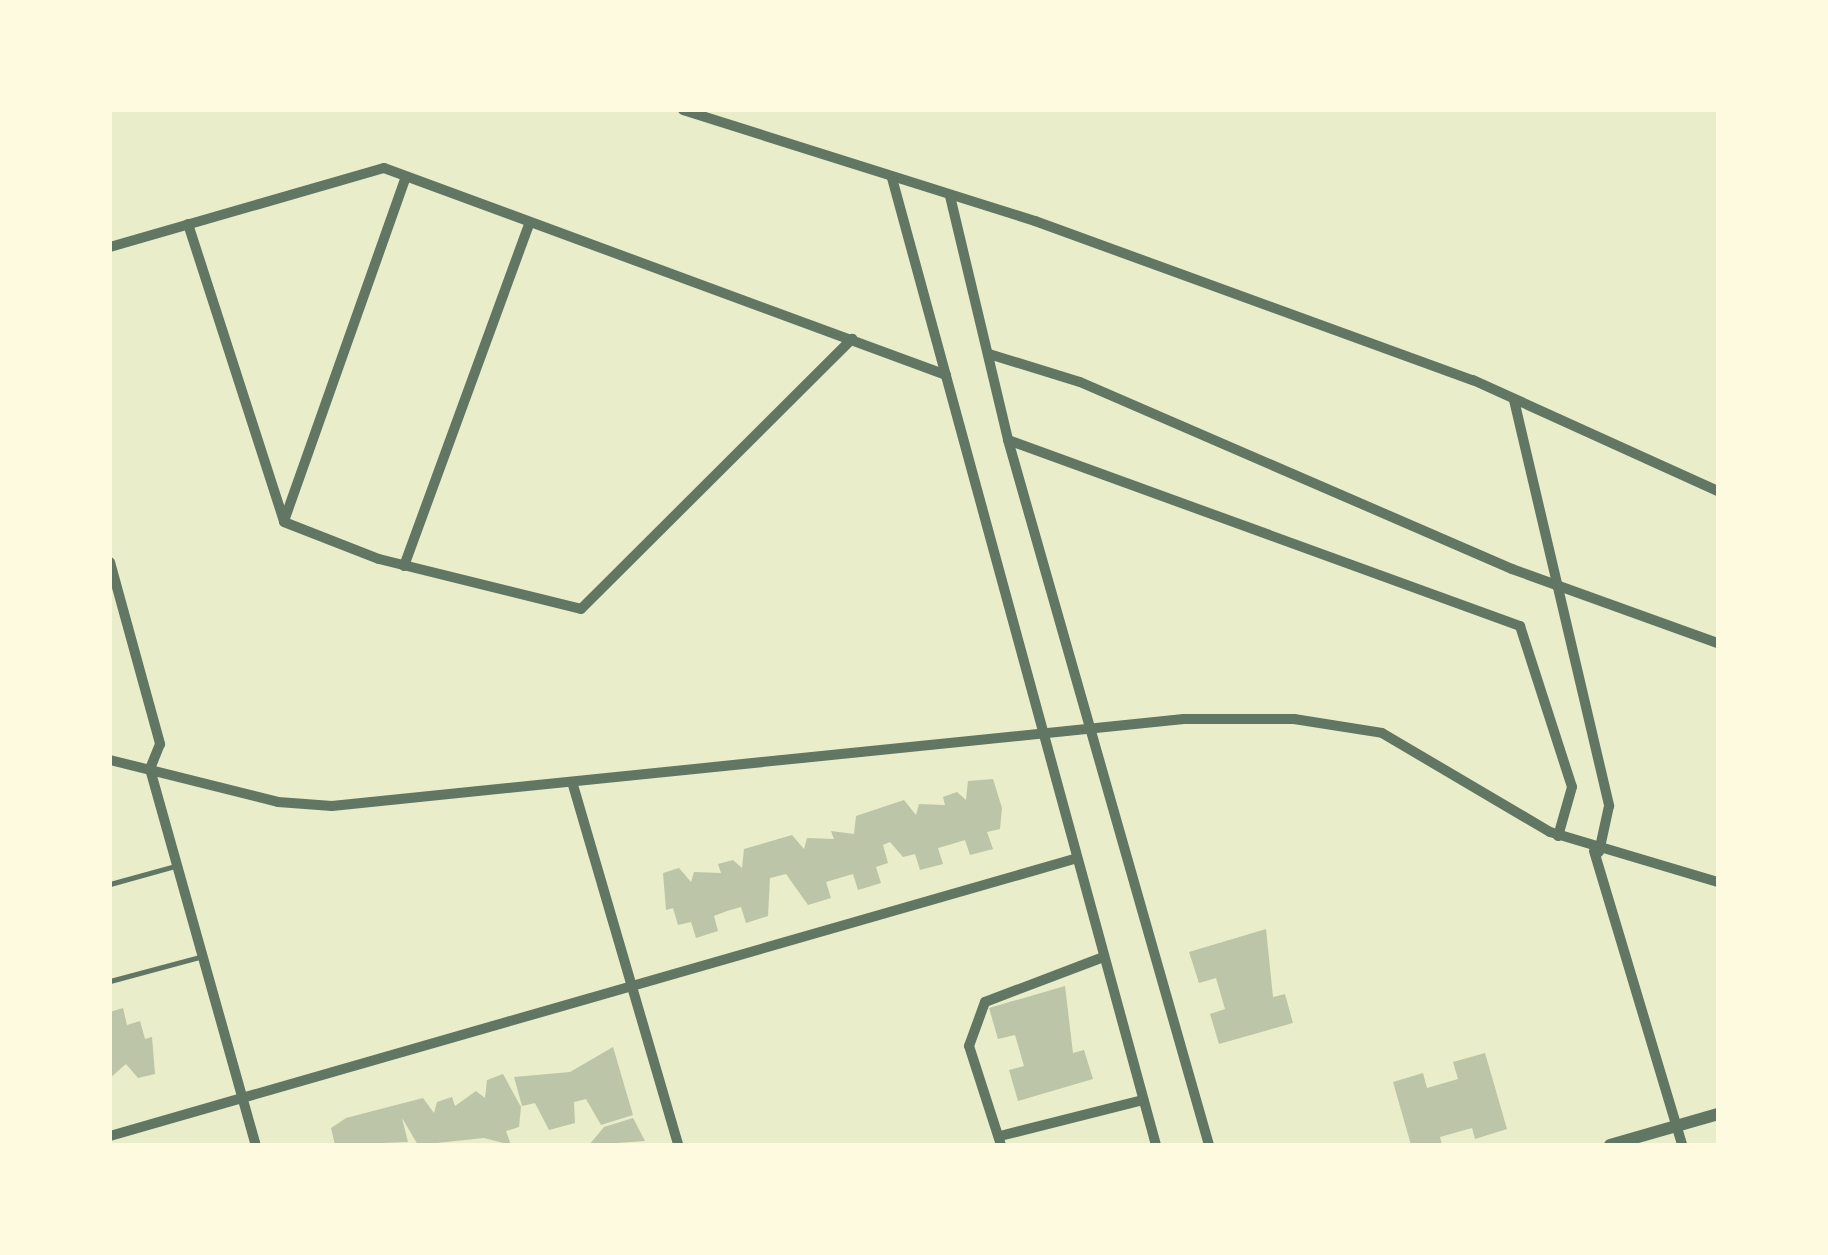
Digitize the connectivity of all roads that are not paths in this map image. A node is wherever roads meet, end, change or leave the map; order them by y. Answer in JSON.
{"nodes":[{"id":1,"x":684,"y":110,"type":"edge"},
{"id":2,"x":406,"y":177,"type":"junction"},
{"id":3,"x":892,"y":178,"type":"junction"},
{"id":4,"x":950,"y":196,"type":"junction"},
{"id":5,"x":188,"y":224,"type":"junction"},
{"id":6,"x":528,"y":228,"type":"junction"},
{"id":7,"x":110,"y":247,"type":"edge"},
{"id":8,"x":852,"y":339,"type":"junction"},
{"id":9,"x":989,"y":354,"type":"junction"},
{"id":10,"x":946,"y":375,"type":"junction"},
{"id":11,"x":1514,"y":400,"type":"junction"},
{"id":12,"x":1008,"y":440,"type":"junction"},
{"id":13,"x":1718,"y":491,"type":"edge"},
{"id":14,"x":284,"y":522,"type":"junction"},
{"id":15,"x":110,"y":562,"type":"edge"},
{"id":16,"x":404,"y":566,"type":"junction"},
{"id":17,"x":1555,"y":585,"type":"junction"},
{"id":18,"x":1718,"y":643,"type":"edge"},
{"id":19,"x":1088,"y":729,"type":"junction"},
{"id":20,"x":1039,"y":735,"type":"junction"},
{"id":21,"x":110,"y":760,"type":"edge"},
{"id":22,"x":150,"y":769,"type":"junction"},
{"id":23,"x":573,"y":785,"type":"junction"},
{"id":24,"x":1558,"y":836,"type":"junction"},
{"id":25,"x":1597,"y":851,"type":"junction"},
{"id":26,"x":1074,"y":859,"type":"junction"},
{"id":27,"x":178,"y":865,"type":"junction"},
{"id":28,"x":1718,"y":882,"type":"edge"},
{"id":29,"x":110,"y":884,"type":"edge"},
{"id":30,"x":203,"y":956,"type":"junction"},
{"id":31,"x":1101,"y":958,"type":"junction"},
{"id":32,"x":110,"y":981,"type":"edge"},
{"id":33,"x":631,"y":984,"type":"junction"},
{"id":34,"x":243,"y":1098,"type":"junction"},
{"id":35,"x":1143,"y":1100,"type":"junction"},
{"id":36,"x":1718,"y":1114,"type":"edge"},
{"id":37,"x":1676,"y":1126,"type":"junction"},
{"id":38,"x":110,"y":1136,"type":"edge"},
{"id":39,"x":1001,"y":1140,"type":"edge"},
{"id":40,"x":256,"y":1145,"type":"edge"},
{"id":41,"x":678,"y":1145,"type":"edge"},
{"id":42,"x":1156,"y":1145,"type":"edge"},
{"id":43,"x":1209,"y":1145,"type":"edge"},
{"id":44,"x":1610,"y":1145,"type":"edge"},
{"id":45,"x":1682,"y":1145,"type":"edge"}],
"edges":[{"from":1,"to":3,"type":"street"},
{"from":2,"to":5,"type":"street"},
{"from":2,"to":6,"type":"street"},
{"from":2,"to":14,"type":"street"},
{"from":3,"to":4,"type":"street"},
{"from":3,"to":10,"type":"street"},
{"from":4,"to":9,"type":"street"},
{"from":4,"to":11,"type":"street"},
{"from":5,"to":7,"type":"street"},
{"from":5,"to":14,"type":"street"},
{"from":6,"to":8,"type":"street"},
{"from":6,"to":16,"type":"street"},
{"from":8,"to":10,"type":"street"},
{"from":8,"to":16,"type":"street"},
{"from":9,"to":12,"type":"street"},
{"from":9,"to":17,"type":"street"},
{"from":10,"to":20,"type":"street"},
{"from":11,"to":13,"type":"street"},
{"from":11,"to":17,"type":"street"},
{"from":12,"to":19,"type":"street"},
{"from":12,"to":24,"type":"street"},
{"from":14,"to":16,"type":"street"},
{"from":15,"to":22,"type":"street"},
{"from":17,"to":18,"type":"street"},
{"from":17,"to":25,"type":"street"},
{"from":19,"to":20,"type":"street"},
{"from":19,"to":24,"type":"street"},
{"from":19,"to":43,"type":"street"},
{"from":20,"to":23,"type":"street"},
{"from":20,"to":26,"type":"street"},
{"from":21,"to":22,"type":"street"},
{"from":22,"to":23,"type":"street"},
{"from":22,"to":27,"type":"street"},
{"from":23,"to":33,"type":"street"},
{"from":24,"to":25,"type":"street"},
{"from":25,"to":28,"type":"street"},
{"from":25,"to":37,"type":"street"},
{"from":26,"to":31,"type":"street"},
{"from":26,"to":33,"type":"street"},
{"from":27,"to":29,"type":"lane"},
{"from":27,"to":30,"type":"street"},
{"from":30,"to":32,"type":"lane"},
{"from":30,"to":34,"type":"street"},
{"from":31,"to":35,"type":"street"},
{"from":31,"to":39,"type":"street"},
{"from":33,"to":34,"type":"street"},
{"from":33,"to":41,"type":"street"},
{"from":34,"to":38,"type":"street"},
{"from":34,"to":40,"type":"street"},
{"from":35,"to":39,"type":"street"},
{"from":35,"to":42,"type":"street"},
{"from":36,"to":37,"type":"street"},
{"from":37,"to":44,"type":"street"},
{"from":37,"to":45,"type":"street"}]}
